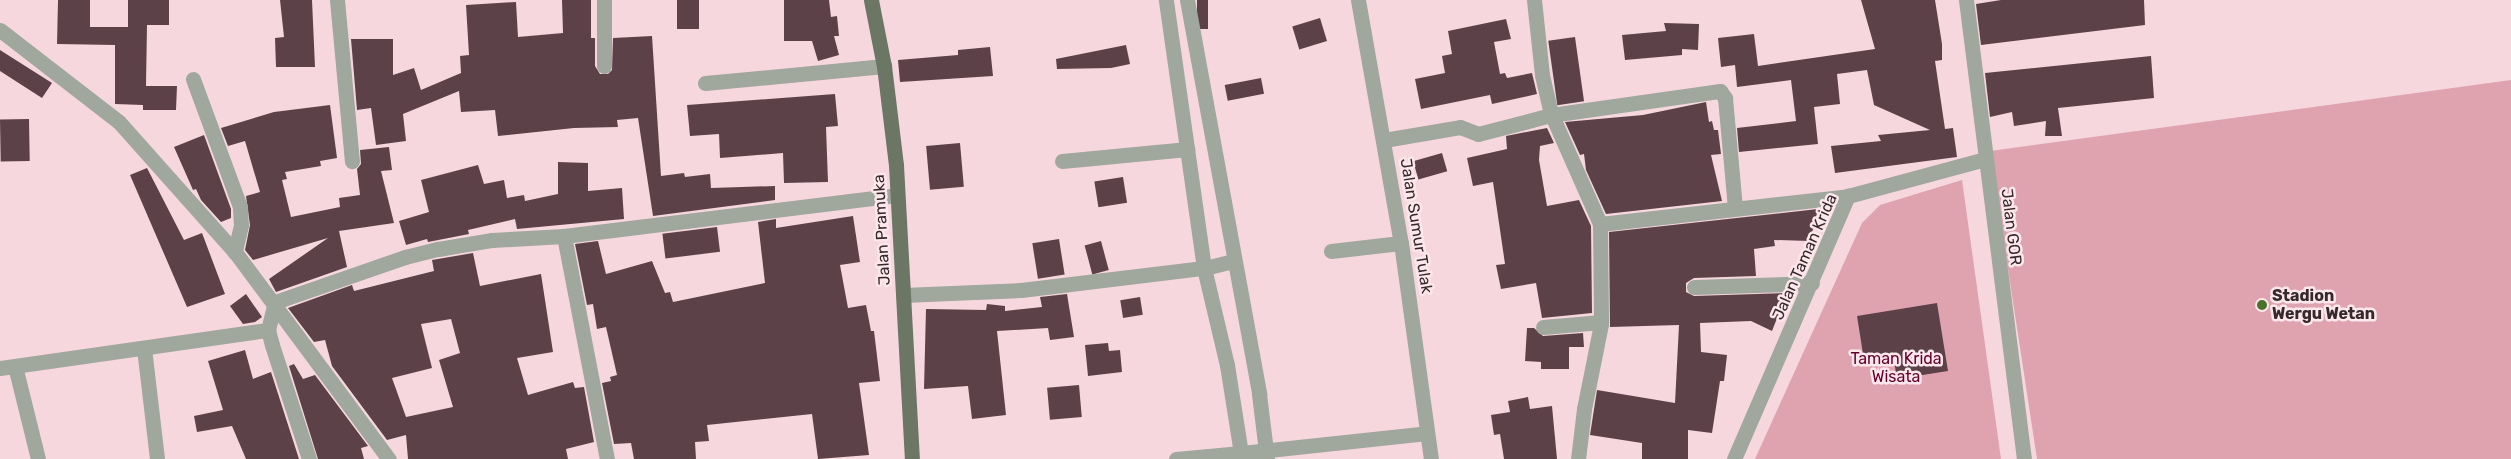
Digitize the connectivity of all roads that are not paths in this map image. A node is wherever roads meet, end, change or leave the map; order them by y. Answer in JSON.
{"nodes":[{"id":1,"x":337,"y":0,"type":"edge"},
{"id":2,"x":604,"y":0,"type":"edge"},
{"id":3,"x":871,"y":0,"type":"edge"},
{"id":4,"x":1166,"y":0,"type":"edge"},
{"id":5,"x":1187,"y":0,"type":"edge"},
{"id":6,"x":1358,"y":0,"type":"edge"},
{"id":7,"x":1534,"y":0,"type":"edge"},
{"id":8,"x":1966,"y":0,"type":"edge"},
{"id":9,"x":0,"y":30,"type":"edge"},
{"id":10,"x":604,"y":66,"type":"dead end"},
{"id":11,"x":884,"y":66,"type":"junction"},
{"id":12,"x":193,"y":80,"type":"dead end"},
{"id":13,"x":705,"y":83,"type":"dead end"},
{"id":14,"x":1552,"y":115,"type":"junction"},
{"id":15,"x":1384,"y":140,"type":"junction"},
{"id":16,"x":1187,"y":148,"type":"junction"},
{"id":17,"x":1985,"y":159,"type":"junction"},
{"id":18,"x":352,"y":160,"type":"dead end"},
{"id":19,"x":1062,"y":161,"type":"dead end"},
{"id":20,"x":896,"y":195,"type":"junction"},
{"id":21,"x":1848,"y":196,"type":"junction"},
{"id":22,"x":1735,"y":207,"type":"junction"},
{"id":23,"x":1600,"y":224,"type":"junction"},
{"id":24,"x":564,"y":236,"type":"junction"},
{"id":25,"x":1402,"y":243,"type":"junction"},
{"id":26,"x":1331,"y":251,"type":"dead end"},
{"id":27,"x":235,"y":252,"type":"junction"},
{"id":28,"x":1231,"y":261,"type":"junction"},
{"id":29,"x":1207,"y":268,"type":"junction"},
{"id":30,"x":1812,"y":283,"type":"junction"},
{"id":31,"x":1694,"y":287,"type":"dead end"},
{"id":32,"x":903,"y":295,"type":"junction"},
{"id":33,"x":275,"y":302,"type":"junction"},
{"id":34,"x":1601,"y":322,"type":"junction"},
{"id":35,"x":1543,"y":327,"type":"dead end"},
{"id":36,"x":268,"y":330,"type":"junction"},
{"id":37,"x":144,"y":348,"type":"junction"},
{"id":38,"x":8,"y":367,"type":"edge"},
{"id":39,"x":1427,"y":433,"type":"junction"},
{"id":40,"x":1253,"y":454,"type":"edge"},
{"id":41,"x":38,"y":459,"type":"edge"},
{"id":42,"x":157,"y":459,"type":"edge"},
{"id":43,"x":309,"y":459,"type":"edge"},
{"id":44,"x":389,"y":459,"type":"edge"},
{"id":45,"x":607,"y":459,"type":"edge"},
{"id":46,"x":912,"y":459,"type":"edge"},
{"id":47,"x":1176,"y":459,"type":"edge"},
{"id":48,"x":1431,"y":459,"type":"edge"},
{"id":49,"x":1578,"y":459,"type":"edge"},
{"id":50,"x":1734,"y":459,"type":"edge"},
{"id":51,"x":2024,"y":459,"type":"edge"}],
"edges":[{"from":1,"to":18,"type":"street"},
{"from":2,"to":10,"type":"street"},
{"from":3,"to":11,"type":"main road","name":"Jalan Pramuka"},
{"from":4,"to":16,"type":"street"},
{"from":5,"to":28,"type":"street"},
{"from":6,"to":15,"type":"street","name":"Jalan Sumur Tulak"},
{"from":7,"to":14,"type":"street"},
{"from":8,"to":17,"type":"street","name":"Jalan GOR"},
{"from":9,"to":27,"type":"street"},
{"from":11,"to":13,"type":"street"},
{"from":11,"to":20,"type":"main road","name":"Jalan Pramuka"},
{"from":12,"to":27,"type":"street"},
{"from":14,"to":15,"type":"street"},
{"from":14,"to":22,"type":"street"},
{"from":14,"to":23,"type":"street"},
{"from":15,"to":25,"type":"street","name":"Jalan Sumur Tulak"},
{"from":16,"to":19,"type":"street"},
{"from":16,"to":29,"type":"street"},
{"from":17,"to":21,"type":"street","name":"Jalan Taman Krida"},
{"from":17,"to":51,"type":"street","name":"Jalan GOR"},
{"from":20,"to":24,"type":"street"},
{"from":20,"to":32,"type":"main road","name":"Jalan Pramuka"},
{"from":21,"to":22,"type":"street"},
{"from":21,"to":30,"type":"street","name":"Jalan Taman Krida"},
{"from":22,"to":23,"type":"street"},
{"from":23,"to":34,"type":"street"},
{"from":24,"to":33,"type":"street"},
{"from":24,"to":45,"type":"street"},
{"from":25,"to":26,"type":"street"},
{"from":25,"to":39,"type":"street","name":"Jalan Sumur Tulak"},
{"from":27,"to":33,"type":"street"},
{"from":28,"to":29,"type":"street"},
{"from":28,"to":40,"type":"street"},
{"from":29,"to":32,"type":"street"},
{"from":29,"to":40,"type":"street"},
{"from":30,"to":31,"type":"street"},
{"from":30,"to":50,"type":"street","name":"Jalan Taman Krida"},
{"from":32,"to":46,"type":"main road","name":"Jalan Pramuka"},
{"from":33,"to":36,"type":"street"},
{"from":33,"to":44,"type":"street"},
{"from":34,"to":35,"type":"street"},
{"from":34,"to":49,"type":"street"},
{"from":36,"to":37,"type":"street"},
{"from":36,"to":43,"type":"street"},
{"from":37,"to":38,"type":"street"},
{"from":37,"to":42,"type":"street"},
{"from":38,"to":41,"type":"street"},
{"from":39,"to":40,"type":"street"},
{"from":39,"to":48,"type":"street","name":"Jalan Sumur Tulak"},
{"from":40,"to":47,"type":"street"}]}
